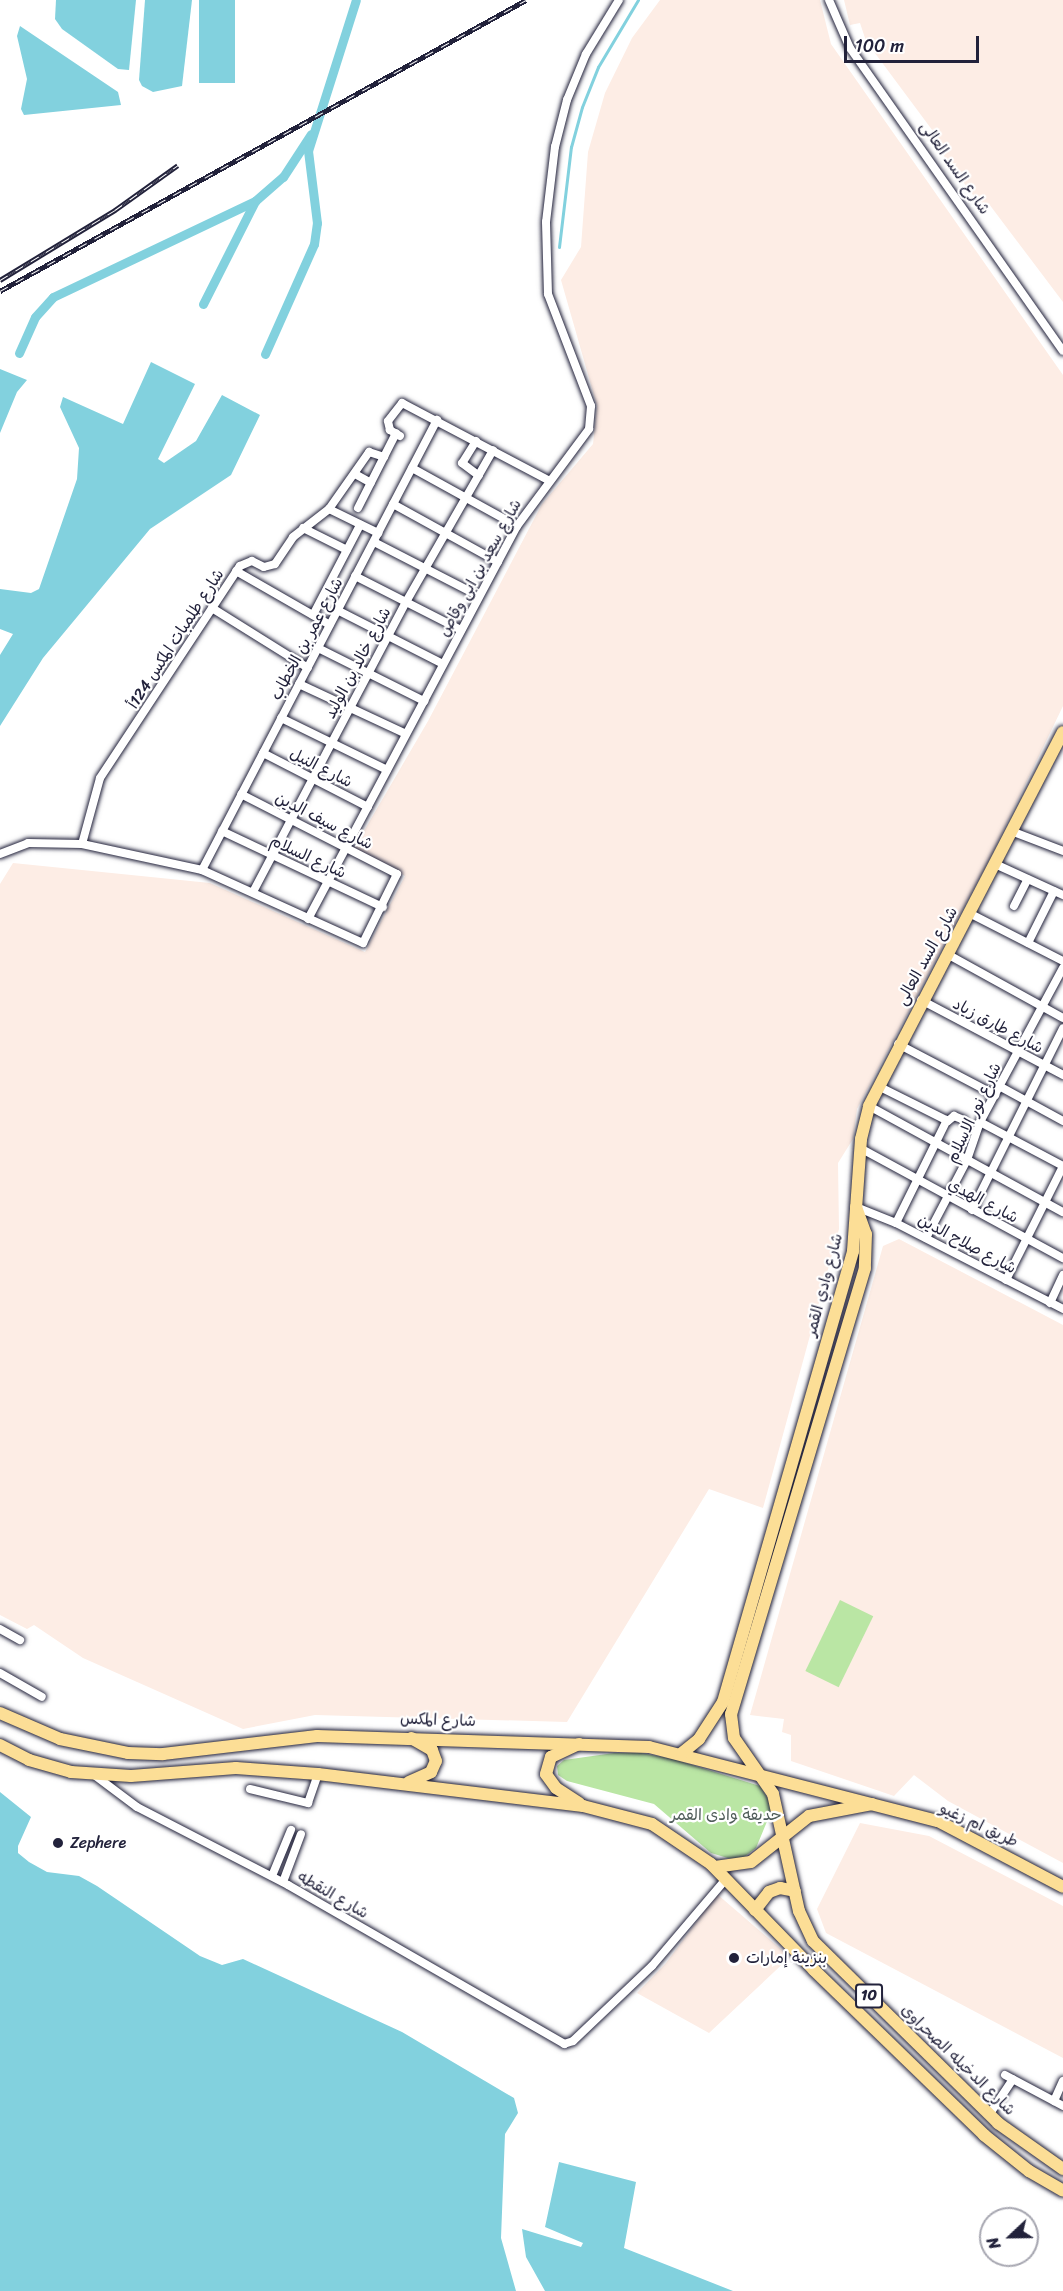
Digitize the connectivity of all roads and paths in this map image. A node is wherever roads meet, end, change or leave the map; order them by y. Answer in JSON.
{"nodes":[{"id":1,"x":619,"y":0,"type":"edge"},
{"id":2,"x":828,"y":0,"type":"edge"},
{"id":3,"x":1063,"y":351,"type":"edge"},
{"id":4,"x":437,"y":420,"type":"junction"},
{"id":5,"x":476,"y":441,"type":"junction"},
{"id":6,"x":493,"y":450,"type":"junction"},
{"id":7,"x":384,"y":457,"type":"junction"},
{"id":8,"x":412,"y":468,"type":"junction"},
{"id":9,"x":355,"y":474,"type":"junction"},
{"id":10,"x":478,"y":476,"type":"junction"},
{"id":11,"x":548,"y":480,"type":"junction"},
{"id":12,"x":371,"y":483,"type":"junction"},
{"id":13,"x":466,"y":498,"type":"junction"},
{"id":14,"x":393,"y":504,"type":"junction"},
{"id":15,"x":358,"y":508,"type":"dead end"},
{"id":16,"x":328,"y":509,"type":"junction"},
{"id":17,"x":360,"y":525,"type":"junction"},
{"id":18,"x":517,"y":526,"type":"junction"},
{"id":19,"x":303,"y":528,"type":"junction"},
{"id":20,"x":378,"y":533,"type":"junction"},
{"id":21,"x":446,"y":533,"type":"junction"},
{"id":22,"x":374,"y":542,"type":"junction"},
{"id":23,"x":347,"y":550,"type":"junction"},
{"id":24,"x":498,"y":562,"type":"junction"},
{"id":25,"x":426,"y":568,"type":"junction"},
{"id":26,"x":236,"y":571,"type":"junction"},
{"id":27,"x":355,"y":576,"type":"junction"},
{"id":28,"x":479,"y":596,"type":"junction"},
{"id":29,"x":406,"y":602,"type":"junction"},
{"id":30,"x":212,"y":608,"type":"junction"},
{"id":31,"x":338,"y":610,"type":"junction"},
{"id":32,"x":313,"y":615,"type":"junction"},
{"id":33,"x":330,"y":625,"type":"junction"},
{"id":34,"x":461,"y":630,"type":"junction"},
{"id":35,"x":388,"y":636,"type":"junction"},
{"id":36,"x":318,"y":648,"type":"junction"},
{"id":37,"x":443,"y":664,"type":"junction"},
{"id":38,"x":308,"y":668,"type":"junction"},
{"id":39,"x":368,"y":673,"type":"junction"},
{"id":40,"x":299,"y":684,"type":"junction"},
{"id":41,"x":424,"y":700,"type":"junction"},
{"id":42,"x":350,"y":708,"type":"junction"},
{"id":43,"x":281,"y":718,"type":"junction"},
{"id":44,"x":1063,"y":732,"type":"edge"},
{"id":45,"x":406,"y":734,"type":"junction"},
{"id":46,"x":332,"y":743,"type":"junction"},
{"id":47,"x":263,"y":753,"type":"junction"},
{"id":48,"x":387,"y":770,"type":"junction"},
{"id":49,"x":313,"y":779,"type":"junction"},
{"id":50,"x":241,"y":794,"type":"junction"},
{"id":51,"x":368,"y":807,"type":"junction"},
{"id":52,"x":292,"y":820,"type":"junction"},
{"id":53,"x":222,"y":831,"type":"junction"},
{"id":54,"x":1011,"y":831,"type":"junction"},
{"id":55,"x":82,"y":844,"type":"junction"},
{"id":56,"x":346,"y":848,"type":"junction"},
{"id":57,"x":1063,"y":851,"type":"edge"},
{"id":58,"x":0,"y":854,"type":"edge"},
{"id":59,"x":273,"y":855,"type":"junction"},
{"id":60,"x":995,"y":864,"type":"junction"},
{"id":61,"x":202,"y":870,"type":"junction"},
{"id":62,"x":1028,"y":879,"type":"junction"},
{"id":63,"x":328,"y":881,"type":"junction"},
{"id":64,"x":1054,"y":891,"type":"junction"},
{"id":65,"x":254,"y":892,"type":"junction"},
{"id":66,"x":1063,"y":895,"type":"edge"},
{"id":67,"x":1014,"y":906,"type":"dead end"},
{"id":68,"x":383,"y":907,"type":"junction"},
{"id":69,"x":969,"y":913,"type":"junction"},
{"id":70,"x":308,"y":919,"type":"junction"},
{"id":71,"x":1028,"y":942,"type":"junction"},
{"id":72,"x":947,"y":954,"type":"junction"},
{"id":73,"x":1063,"y":961,"type":"edge"},
{"id":74,"x":1063,"y":968,"type":"edge"},
{"id":75,"x":921,"y":1000,"type":"junction"},
{"id":76,"x":1043,"y":1006,"type":"junction"},
{"id":77,"x":1063,"y":1018,"type":"edge"},
{"id":78,"x":1063,"y":1028,"type":"edge"},
{"id":79,"x":898,"y":1044,"type":"junction"},
{"id":80,"x":1018,"y":1052,"type":"junction"},
{"id":81,"x":1044,"y":1065,"type":"junction"},
{"id":82,"x":1063,"y":1075,"type":"edge"},
{"id":83,"x":878,"y":1086,"type":"junction"},
{"id":84,"x":999,"y":1086,"type":"junction"},
{"id":85,"x":995,"y":1095,"type":"junction"},
{"id":86,"x":1026,"y":1101,"type":"junction"},
{"id":87,"x":869,"y":1106,"type":"junction"},
{"id":88,"x":947,"y":1120,"type":"junction"},
{"id":89,"x":964,"y":1120,"type":"dead end"},
{"id":90,"x":1063,"y":1121,"type":"edge"},
{"id":91,"x":980,"y":1122,"type":"junction"},
{"id":92,"x":1009,"y":1137,"type":"junction"},
{"id":93,"x":936,"y":1144,"type":"junction"},
{"id":94,"x":860,"y":1148,"type":"junction"},
{"id":95,"x":967,"y":1160,"type":"junction"},
{"id":96,"x":1063,"y":1166,"type":"edge"},
{"id":97,"x":992,"y":1173,"type":"junction"},
{"id":98,"x":917,"y":1181,"type":"junction"},
{"id":99,"x":948,"y":1197,"type":"junction"},
{"id":100,"x":1045,"y":1202,"type":"junction"},
{"id":101,"x":856,"y":1207,"type":"junction"},
{"id":102,"x":972,"y":1209,"type":"junction"},
{"id":103,"x":1063,"y":1212,"type":"edge"},
{"id":104,"x":896,"y":1223,"type":"junction"},
{"id":105,"x":926,"y":1238,"type":"junction"},
{"id":106,"x":1026,"y":1239,"type":"junction"},
{"id":107,"x":1063,"y":1258,"type":"edge"},
{"id":108,"x":1063,"y":1275,"type":"edge"},
{"id":109,"x":1006,"y":1280,"type":"junction"},
{"id":110,"x":1050,"y":1303,"type":"junction"},
{"id":111,"x":1063,"y":1309,"type":"edge"},
{"id":112,"x":0,"y":1629,"type":"edge"},
{"id":113,"x":20,"y":1640,"type":"dead end"},
{"id":114,"x":0,"y":1673,"type":"edge"},
{"id":115,"x":42,"y":1697,"type":"dead end"},
{"id":116,"x":0,"y":1713,"type":"edge"},
{"id":117,"x":407,"y":1736,"type":"junction"},
{"id":118,"x":585,"y":1742,"type":"junction"},
{"id":119,"x":0,"y":1745,"type":"edge"},
{"id":120,"x":682,"y":1753,"type":"junction"},
{"id":121,"x":755,"y":1771,"type":"junction"},
{"id":122,"x":93,"y":1774,"type":"junction"},
{"id":123,"x":318,"y":1774,"type":"junction"},
{"id":124,"x":408,"y":1782,"type":"junction"},
{"id":125,"x":250,"y":1789,"type":"dead end"},
{"id":126,"x":876,"y":1803,"type":"junction"},
{"id":127,"x":583,"y":1806,"type":"junction"},
{"id":128,"x":291,"y":1830,"type":"dead end"},
{"id":129,"x":301,"y":1834,"type":"dead end"},
{"id":130,"x":782,"y":1834,"type":"junction"},
{"id":131,"x":714,"y":1867,"type":"junction"},
{"id":132,"x":272,"y":1876,"type":"junction"},
{"id":133,"x":726,"y":1880,"type":"junction"},
{"id":134,"x":283,"y":1882,"type":"junction"},
{"id":135,"x":1063,"y":1887,"type":"edge"},
{"id":136,"x":795,"y":1891,"type":"junction"},
{"id":137,"x":755,"y":1910,"type":"junction"},
{"id":138,"x":1063,"y":2081,"type":"edge"},
{"id":139,"x":963,"y":2089,"type":"junction"},
{"id":140,"x":1053,"y":2101,"type":"junction"},
{"id":141,"x":951,"y":2103,"type":"junction"},
{"id":142,"x":1063,"y":2106,"type":"edge"},
{"id":143,"x":988,"y":2115,"type":"junction"},
{"id":144,"x":1063,"y":2169,"type":"edge"},
{"id":145,"x":1063,"y":2191,"type":"edge"}],
"edges":[{"from":1,"to":11,"type":"street","name":"شارع سعد بن ابى وقاص"},
{"from":2,"to":3,"type":"street","name":"شارع السد العالى"},
{"from":4,"to":5,"type":"street"},
{"from":4,"to":7,"type":"street"},
{"from":4,"to":8,"type":"street","name":"شارع عمر بن الخطاب"},
{"from":5,"to":6,"type":"street"},
{"from":5,"to":10,"type":"street"},
{"from":6,"to":10,"type":"street","name":"شارع خالد بن الوليد"},
{"from":6,"to":11,"type":"street"},
{"from":7,"to":9,"type":"street","name":"شارع طلمبات المكس 124أ"},
{"from":7,"to":12,"type":"street"},
{"from":8,"to":13,"type":"street"},
{"from":8,"to":14,"type":"street","name":"شارع عمر بن الخطاب"},
{"from":9,"to":12,"type":"street"},
{"from":9,"to":16,"type":"street","name":"شارع طلمبات المكس 124أ"},
{"from":10,"to":13,"type":"street","name":"شارع خالد بن الوليد"},
{"from":11,"to":18,"type":"street","name":"شارع سعد بن ابى وقاص"},
{"from":12,"to":15,"type":"street"},
{"from":13,"to":18,"type":"street"},
{"from":13,"to":21,"type":"street","name":"شارع خالد بن الوليد"},
{"from":14,"to":20,"type":"street","name":"شارع عمر بن الخطاب"},
{"from":14,"to":21,"type":"street"},
{"from":16,"to":17,"type":"street"},
{"from":16,"to":19,"type":"street","name":"شارع طلمبات المكس 124أ"},
{"from":17,"to":20,"type":"street"},
{"from":17,"to":23,"type":"street"},
{"from":18,"to":24,"type":"street","name":"شارع سعد بن ابى وقاص"},
{"from":19,"to":23,"type":"street"},
{"from":19,"to":26,"type":"street","name":"شارع طلمبات المكس 124أ"},
{"from":20,"to":22,"type":"street","name":"شارع عمر بن الخطاب"},
{"from":21,"to":24,"type":"street"},
{"from":21,"to":25,"type":"street","name":"شارع خالد بن الوليد"},
{"from":22,"to":25,"type":"street"},
{"from":22,"to":27,"type":"street","name":"شارع عمر بن الخطاب"},
{"from":23,"to":32,"type":"street"},
{"from":24,"to":28,"type":"street","name":"شارع سعد بن ابى وقاص"},
{"from":25,"to":28,"type":"street"},
{"from":25,"to":29,"type":"street","name":"شارع خالد بن الوليد"},
{"from":26,"to":30,"type":"street","name":"شارع طلمبات المكس 124أ"},
{"from":26,"to":32,"type":"street"},
{"from":27,"to":29,"type":"street"},
{"from":27,"to":31,"type":"street","name":"شارع عمر بن الخطاب"},
{"from":28,"to":34,"type":"street","name":"شارع سعد بن ابى وقاص"},
{"from":29,"to":34,"type":"street"},
{"from":29,"to":35,"type":"street","name":"شارع خالد بن الوليد"},
{"from":30,"to":38,"type":"street"},
{"from":30,"to":55,"type":"street","name":"شارع طلمبات المكس 124أ"},
{"from":31,"to":33,"type":"street","name":"شارع عمر بن الخطاب"},
{"from":31,"to":35,"type":"street"},
{"from":32,"to":33,"type":"street"},
{"from":33,"to":36,"type":"street","name":"شارع عمر بن الخطاب"},
{"from":34,"to":37,"type":"street","name":"شارع سعد بن ابى وقاص"},
{"from":35,"to":37,"type":"street"},
{"from":35,"to":39,"type":"street","name":"شارع خالد بن الوليد"},
{"from":36,"to":38,"type":"street","name":"شارع عمر بن الخطاب"},
{"from":36,"to":39,"type":"street"},
{"from":37,"to":41,"type":"street","name":"شارع سعد بن ابى وقاص"},
{"from":38,"to":40,"type":"street","name":"شارع عمر بن الخطاب"},
{"from":39,"to":41,"type":"street"},
{"from":39,"to":42,"type":"street","name":"شارع خالد بن الوليد"},
{"from":40,"to":42,"type":"street"},
{"from":40,"to":43,"type":"street","name":"شارع عمر بن الخطاب"},
{"from":41,"to":45,"type":"street","name":"شارع سعد بن ابى وقاص"},
{"from":42,"to":45,"type":"street"},
{"from":42,"to":46,"type":"street","name":"شارع خالد بن الوليد"},
{"from":43,"to":46,"type":"street"},
{"from":43,"to":47,"type":"street","name":"شارع عمر بن الخطاب"},
{"from":44,"to":54,"type":"main road","name":"شارع السد العالى"},
{"from":45,"to":48,"type":"street","name":"شارع سعد بن ابى وقاص"},
{"from":46,"to":48,"type":"street"},
{"from":46,"to":49,"type":"street","name":"شارع خالد بن الوليد"},
{"from":47,"to":49,"type":"street","name":"شارع النيل"},
{"from":47,"to":50,"type":"street","name":"شارع عمر بن الخطاب"},
{"from":48,"to":51,"type":"street","name":"شارع سعد بن ابى وقاص"},
{"from":49,"to":51,"type":"street","name":"شارع النيل"},
{"from":49,"to":52,"type":"street","name":"شارع خالد بن الوليد"},
{"from":50,"to":52,"type":"street","name":"شارع سيف الدين"},
{"from":50,"to":53,"type":"street","name":"شارع عمر بن الخطاب"},
{"from":51,"to":56,"type":"street","name":"شارع سعد بن ابى وقاص"},
{"from":52,"to":56,"type":"street","name":"شارع سيف الدين"},
{"from":52,"to":59,"type":"street","name":"شارع خالد بن الوليد"},
{"from":53,"to":59,"type":"street","name":"شارع السلام"},
{"from":53,"to":61,"type":"street","name":"شارع عمر بن الخطاب"},
{"from":54,"to":57,"type":"street"},
{"from":54,"to":60,"type":"main road","name":"شارع السد العالى"},
{"from":55,"to":58,"type":"street"},
{"from":55,"to":61,"type":"street"},
{"from":56,"to":63,"type":"street","name":"شارع سعد بن ابى وقاص"},
{"from":56,"to":68,"type":"street","name":"شارع سيف الدين"},
{"from":59,"to":63,"type":"street","name":"شارع السلام"},
{"from":59,"to":65,"type":"street","name":"شارع خالد بن الوليد"},
{"from":60,"to":62,"type":"street"},
{"from":60,"to":69,"type":"main road","name":"شارع السد العالى"},
{"from":61,"to":65,"type":"street"},
{"from":62,"to":64,"type":"street"},
{"from":62,"to":67,"type":"street"},
{"from":63,"to":68,"type":"street","name":"شارع السلام"},
{"from":63,"to":70,"type":"street","name":"شارع سعد بن ابى وقاص"},
{"from":64,"to":66,"type":"street"},
{"from":64,"to":71,"type":"street"},
{"from":65,"to":70,"type":"street"},
{"from":68,"to":70,"type":"street"},
{"from":69,"to":71,"type":"street"},
{"from":69,"to":72,"type":"main road","name":"شارع السد العالى"},
{"from":71,"to":73,"type":"street"},
{"from":72,"to":75,"type":"main road","name":"شارع السد العالى"},
{"from":72,"to":76,"type":"street"},
{"from":74,"to":76,"type":"street","name":"شارع نور الاسلام"},
{"from":75,"to":79,"type":"main road","name":"شارع السد العالى"},
{"from":75,"to":80,"type":"street","name":"شارع طارق زياد"},
{"from":76,"to":77,"type":"street"},
{"from":76,"to":80,"type":"street","name":"شارع نور الاسلام"},
{"from":78,"to":81,"type":"street"},
{"from":79,"to":83,"type":"main road","name":"شارع السد العالى"},
{"from":79,"to":85,"type":"street"},
{"from":80,"to":81,"type":"street","name":"شارع طارق زياد"},
{"from":80,"to":84,"type":"street","name":"شارع نور الاسلام"},
{"from":81,"to":82,"type":"street","name":"شارع طارق زياد"},
{"from":81,"to":86,"type":"street"},
{"from":83,"to":87,"type":"main road","name":"شارع السد العالى"},
{"from":83,"to":88,"type":"street"},
{"from":84,"to":85,"type":"street","name":"شارع نور الاسلام"},
{"from":84,"to":86,"type":"street"},
{"from":85,"to":91,"type":"street","name":"شارع نور الاسلام"},
{"from":86,"to":90,"type":"street"},
{"from":86,"to":92,"type":"street"},
{"from":87,"to":93,"type":"street"},
{"from":87,"to":94,"type":"main road","name":"شارع السد العالى"},
{"from":88,"to":89,"type":"street"},
{"from":88,"to":93,"type":"street"},
{"from":91,"to":92,"type":"street"},
{"from":91,"to":95,"type":"street","name":"شارع نور الاسلام"},
{"from":92,"to":96,"type":"street"},
{"from":92,"to":97,"type":"street"},
{"from":93,"to":95,"type":"street"},
{"from":93,"to":98,"type":"street"},
{"from":94,"to":98,"type":"street","name":"شارع الهدي"},
{"from":94,"to":101,"type":"main road","name":"شارع السد العالى"},
{"from":95,"to":97,"type":"street"},
{"from":95,"to":99,"type":"street","name":"شارع نور الاسلام"},
{"from":96,"to":100,"type":"street"},
{"from":97,"to":100,"type":"street"},
{"from":97,"to":102,"type":"street"},
{"from":98,"to":99,"type":"street","name":"شارع الهدي"},
{"from":98,"to":104,"type":"street"},
{"from":99,"to":102,"type":"street","name":"شارع الهدي"},
{"from":99,"to":105,"type":"street","name":"شارع نور الاسلام"},
{"from":100,"to":103,"type":"street"},
{"from":100,"to":106,"type":"street"},
{"from":101,"to":104,"type":"street","name":"شارع صلاح الدين"},
{"from":101,"to":120,"type":"main road","name":"شارع وادي القمر"},
{"from":101,"to":121,"type":"main road","name":"شارع وادي القمر"},
{"from":102,"to":106,"type":"street","name":"شارع الهدي"},
{"from":104,"to":105,"type":"street","name":"شارع صلاح الدين"},
{"from":105,"to":109,"type":"street","name":"شارع صلاح الدين"},
{"from":106,"to":107,"type":"street","name":"شارع الهدي"},
{"from":106,"to":109,"type":"street"},
{"from":108,"to":110,"type":"street"},
{"from":109,"to":110,"type":"street","name":"شارع صلاح الدين"},
{"from":110,"to":111,"type":"street","name":"شارع صلاح الدين"},
{"from":112,"to":113,"type":"street"},
{"from":114,"to":115,"type":"street"},
{"from":116,"to":117,"type":"main road","name":"شارع المكس"},
{"from":117,"to":118,"type":"main road","name":"شارع المكس"},
{"from":117,"to":124,"type":"main road"},
{"from":118,"to":120,"type":"main road","name":"شارع المكس"},
{"from":118,"to":127,"type":"main road"},
{"from":119,"to":122,"type":"main road"},
{"from":120,"to":121,"type":"main road","name":"شارع المكس"},
{"from":121,"to":126,"type":"main road","name":"شارع المكس"},
{"from":121,"to":130,"type":"main road","name":"شارع الدخيله الصحراوى","number":"10"},
{"from":122,"to":123,"type":"main road"},
{"from":122,"to":132,"type":"street","name":"شارع النقطه"},
{"from":123,"to":124,"type":"main road"},
{"from":123,"to":125,"type":"street"},
{"from":124,"to":127,"type":"main road"},
{"from":126,"to":130,"type":"main road"},
{"from":126,"to":135,"type":"main road","name":"طريق ام زغيو"},
{"from":127,"to":131,"type":"main road"},
{"from":128,"to":132,"type":"street"},
{"from":129,"to":134,"type":"street"},
{"from":130,"to":131,"type":"main road"},
{"from":130,"to":136,"type":"main road","name":"شارع الدخيله الصحراوى","number":"10"},
{"from":131,"to":133,"type":"main road"},
{"from":132,"to":134,"type":"street","name":"شارع النقطه"},
{"from":133,"to":134,"type":"street","name":"شارع النقطه"},
{"from":133,"to":137,"type":"main road","number":"10"},
{"from":136,"to":137,"type":"main road"},
{"from":136,"to":139,"type":"main road","name":"شارع الدخيله الصحراوى","number":"10"},
{"from":137,"to":141,"type":"main road","number":"10"},
{"from":138,"to":140,"type":"street"},
{"from":139,"to":141,"type":"main road"},
{"from":139,"to":143,"type":"main road","name":"شارع الدخيله الصحراوى","number":"10"},
{"from":140,"to":142,"type":"street"},
{"from":140,"to":143,"type":"street"},
{"from":141,"to":145,"type":"main road","number":"10"},
{"from":143,"to":144,"type":"main road","name":"شارع الدخيله الصحراوى","number":"10"}]}
